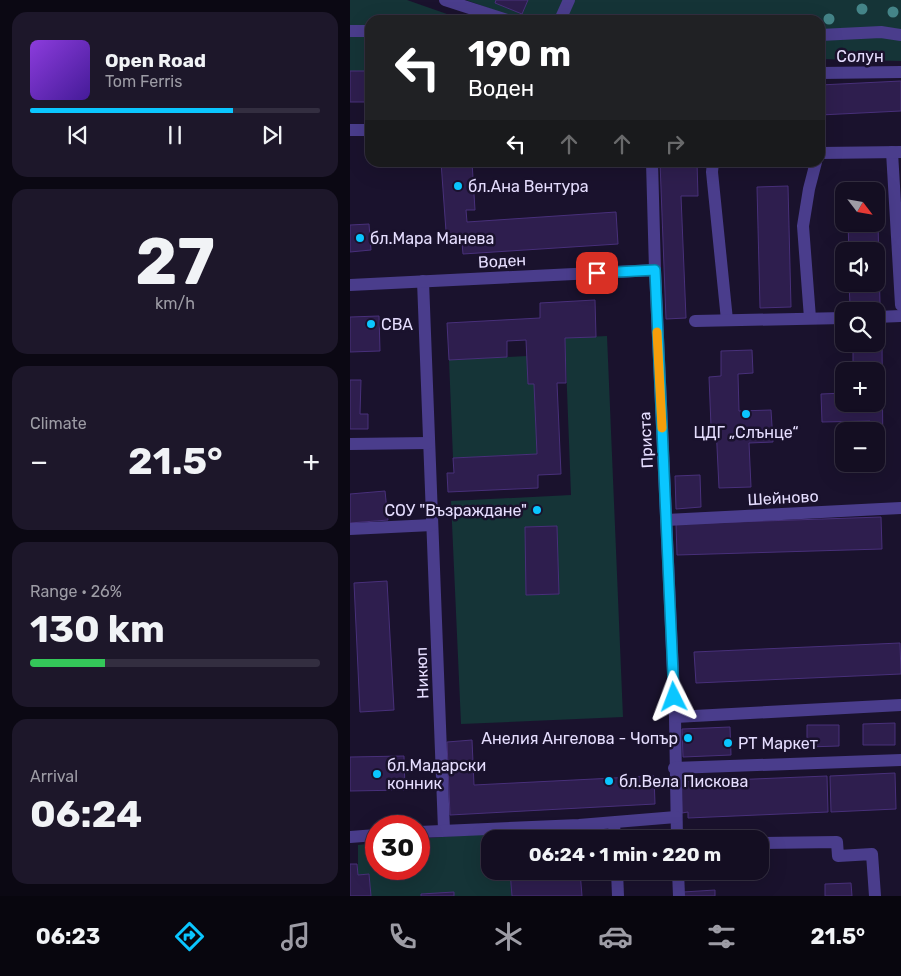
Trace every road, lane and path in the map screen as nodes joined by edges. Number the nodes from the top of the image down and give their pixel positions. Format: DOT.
graph roads {
  1 [pos="445,0"];
  2 [pos="569,0"];
  3 [pos="492,15"];
  4 [pos="562,15"];
  5 [pos="365,30"];
  6 [pos="350,31"];
  7 [pos="825,34"];
  8 [pos="901,35"];
  9 [pos="901,72"];
  10 [pos="825,73"];
  11 [pos="350,130"];
  12 [pos="365,130"];
  13 [pos="896,152"];
  14 [pos="825,153"];
  15 [pos="652,167"];
  16 [pos="713,167"];
  17 [pos="815,167"];
  18 [pos="655,270"];
  19 [pos="423,281"];
  20 [pos="350,285"];
  21 [pos="901,305"];
  22 [pos="901,316"];
  23 [pos="885,317"];
  24 [pos="810,318"];
  25 [pos="835,318"];
  26 [pos="727,320"];
  27 [pos="695,321"];
  28 [pos="429,443"];
  29 [pos="350,444"];
  30 [pos="901,508"];
  31 [pos="666,520"];
  32 [pos="432,525"];
  33 [pos="350,529"];
  34 [pos="901,705"];
  35 [pos="675,717"];
  36 [pos="901,760"];
  37 [pos="674,768"];
  38 [pos="676,817"];
  39 [pos="614,823"];
  40 [pos="444,830"];
  41 [pos="614,830"];
  42 [pos="677,830"];
  43 [pos="430,831"];
  44 [pos="365,836"];
  45 [pos="350,837"];
  46 [pos="769,843"];
  47 [pos="617,880"];
  48 [pos="678,880"];
  49 [pos="618,896"];
  50 [pos="679,896"];
  51 [pos="875,896"];
  1 -- 3 [label="street"];
  2 -- 4 [label="street"];
  5 -- 6 [label="street"];
  7 -- 8 [label="street"];
  9 -- 10 [label="street, Солун"];
  11 -- 12 [label="street"];
  13 -- 14 [label="street"];
  13 -- 21 [label="street"];
  15 -- 18 [label="street, Приста"];
  16 -- 26 [label="street"];
  17 -- 24 [label="street"];
  18 -- 19 [label="street, Воден"];
  18 -- 31 [label="street, Приста"];
  19 -- 20 [label="street, Воден"];
  19 -- 28 [label="street, Никюп"];
  22 -- 23 [label="street"];
  24 -- 25 [label="street"];
  24 -- 26 [label="street"];
  26 -- 27 [label="street"];
  28 -- 29 [label="street"];
  28 -- 32 [label="street, Никюп"];
  30 -- 31 [label="street, Шейново"];
  31 -- 35 [label="street, Приста"];
  32 -- 33 [label="street"];
  32 -- 40 [label="street, Никюп"];
  34 -- 35 [label="street"];
  35 -- 37 [label="street, Приста"];
  36 -- 37 [label="street"];
  37 -- 38 [label="street, Приста"];
  38 -- 39 [label="street"];
  38 -- 42 [label="street, Приста"];
  39 -- 40 [label="street"];
  39 -- 41 [label="street"];
  40 -- 43 [label="street"];
  44 -- 45 [label="street"];
  46 -- 51 [label="street"];
  47 -- 49 [label="street"];
  48 -- 50 [label="street"];
}
